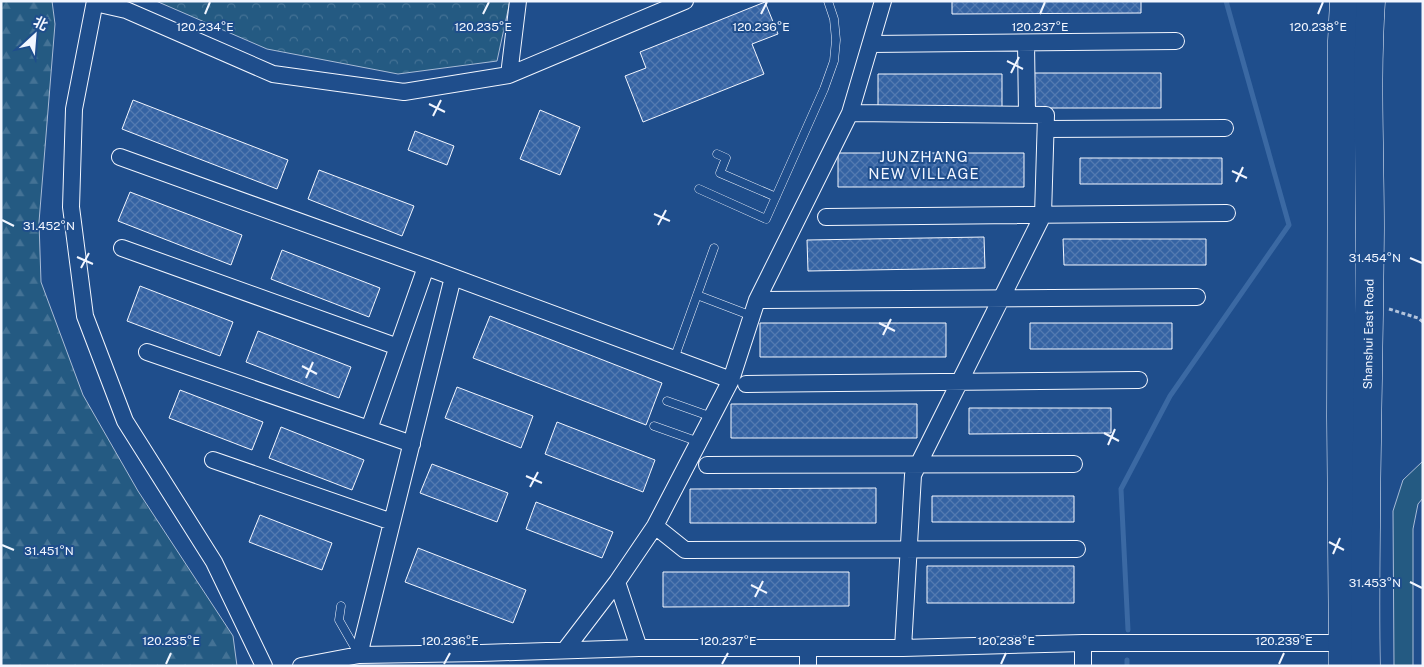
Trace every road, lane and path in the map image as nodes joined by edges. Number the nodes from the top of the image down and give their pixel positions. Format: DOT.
graph roads {
  1 [pos="518,1"];
  2 [pos="685,1"];
  3 [pos="828,1"];
  4 [pos="883,1"];
  5 [pos="1344,1"];
  6 [pos="1371,1"];
  7 [pos="95,2"];
  8 [pos="1176,41"];
  9 [pos="1026,42"];
  10 [pos="870,44"];
  11 [pos="510,74"];
  12 [pos="850,113"];
  13 [pos="1027,114"];
  14 [pos="1225,128"];
  15 [pos="1046,129"];
  16 [pos="717,154"];
  17 [pos="120,157"];
  18 [pos="699,189"];
  19 [pos="776,197"];
  20 [pos="1227,213"];
  21 [pos="1043,215"];
  22 [pos="826,217"];
  23 [pos="122,248"];
  24 [pos="714,248"];
  25 [pos="426,267"];
  26 [pos="453,277"];
  27 [pos="697,295"];
  28 [pos="1197,297"];
  29 [pos="1001,299"];
  30 [pos="758,300"];
  31 [pos="1369,308"];
  32 [pos="752,316"];
  33 [pos="1423,322"];
  34 [pos="398,347"];
  35 [pos="147,352"];
  36 [pos="674,359"];
  37 [pos="1139,380"];
  38 [pos="960,381"];
  39 [pos="739,382"];
  40 [pos="667,401"];
  41 [pos="712,417"];
  42 [pos="654,426"];
  43 [pos="369,429"];
  44 [pos="699,442"];
  45 [pos="412,444"];
  46 [pos="213,460"];
  47 [pos="918,464"];
  48 [pos="1074,464"];
  49 [pos="707,465"];
  50 [pos="392,522"];
  51 [pos="655,526"];
  52 [pos="909,549"];
  53 [pos="1077,549"];
  54 [pos="617,582"];
  55 [pos="341,606"];
  56 [pos="1082,643"];
  57 [pos="639,648"];
  58 [pos="903,648"];
  59 [pos="808,649"];
  60 [pos="565,650"];
  61 [pos="359,655"];
  62 [pos="1354,655"];
  63 [pos="481,660"];
  64 [pos="264,666"];
  65 [pos="301,666"];
  66 [pos="808,666"];
  67 [pos="1083,666"];
  1 -- 11 [label="street"];
  2 -- 11 [label="street"];
  3 -- 19 [label="lane"];
  4 -- 10 [label="street"];
  5 -- 62 [label="highway"];
  6 -- 31 [label="highway, Shanshui East Road"];
  7 -- 11 [label="street"];
  7 -- 64 [label="street"];
  8 -- 9 [label="street"];
  9 -- 10 [label="street"];
  9 -- 13 [label="street"];
  10 -- 12 [label="street"];
  12 -- 13 [label="street"];
  12 -- 30 [label="street"];
  13 -- 15 [label="street"];
  14 -- 15 [label="street"];
  15 -- 21 [label="street"];
  16 -- 19 [label="lane"];
  17 -- 25 [label="street"];
  18 -- 19 [label="lane"];
  20 -- 21 [label="street"];
  21 -- 22 [label="street"];
  21 -- 29 [label="street"];
  23 -- 34 [label="street"];
  24 -- 27 [label="lane"];
  25 -- 26 [label="street"];
  25 -- 34 [label="street"];
  26 -- 36 [label="street"];
  26 -- 45 [label="street"];
  27 -- 32 [label="lane"];
  27 -- 36 [label="lane"];
  28 -- 29 [label="street"];
  29 -- 30 [label="street"];
  29 -- 38 [label="street"];
  30 -- 32 [label="street"];
  31 -- 33 [label="path"];
  31 -- 62 [label="highway, Shanshui East Road"];
  32 -- 39 [label="street"];
  34 -- 43 [label="street"];
  35 -- 43 [label="street"];
  36 -- 39 [label="street"];
  37 -- 38 [label="street"];
  38 -- 39 [label="street"];
  38 -- 47 [label="street"];
  39 -- 41 [label="street"];
  40 -- 41 [label="lane"];
  41 -- 44 [label="street"];
  42 -- 44 [label="lane"];
  43 -- 45 [label="street"];
  44 -- 51 [label="street"];
  45 -- 50 [label="street"];
  46 -- 50 [label="street"];
  47 -- 48 [label="street"];
  47 -- 49 [label="street"];
  47 -- 52 [label="street"];
  50 -- 61 [label="street"];
  51 -- 52 [label="street"];
  51 -- 54 [label="street"];
  52 -- 53 [label="street"];
  52 -- 58 [label="street"];
  54 -- 57 [label="street"];
  54 -- 60 [label="street"];
  55 -- 61 [label="lane"];
  56 -- 58 [label="street"];
  56 -- 62 [label="street"];
  56 -- 67 [label="street"];
  57 -- 59 [label="street"];
  57 -- 60 [label="street"];
  58 -- 59 [label="street"];
  59 -- 66 [label="street"];
  60 -- 63 [label="street"];
  61 -- 63 [label="street"];
  61 -- 65 [label="street"];
}
